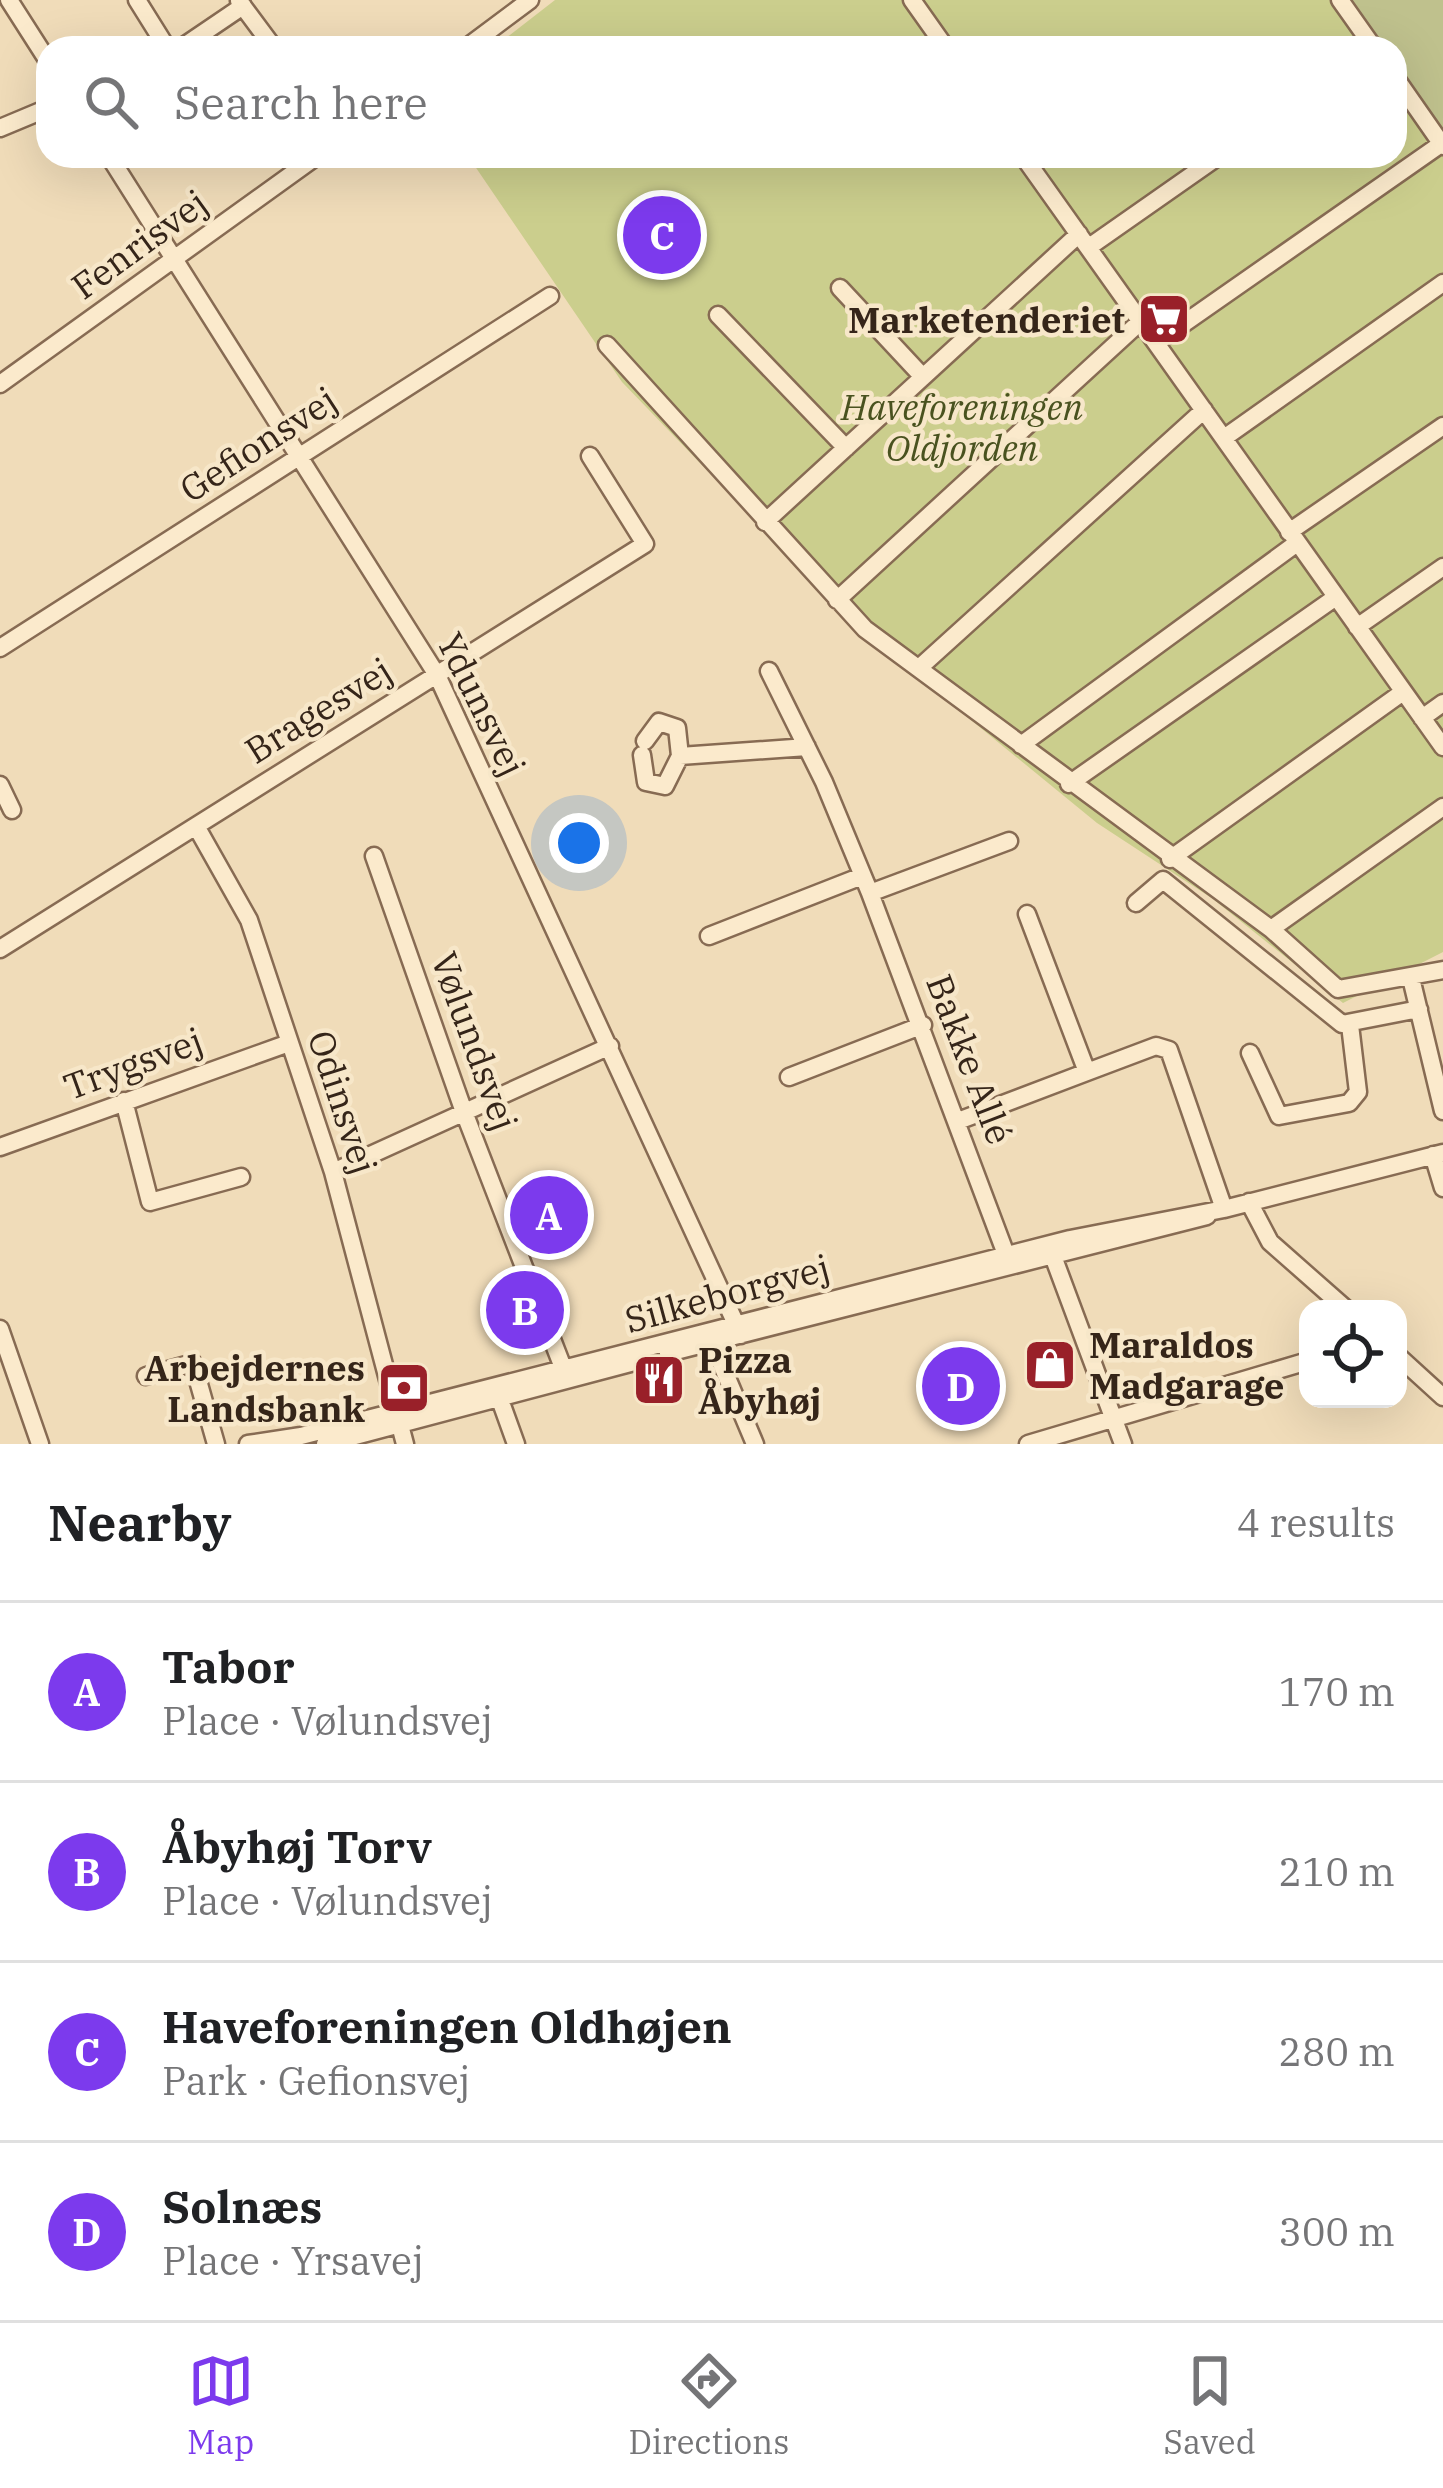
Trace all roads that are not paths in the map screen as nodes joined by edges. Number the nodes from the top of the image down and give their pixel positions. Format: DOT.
graph roads {
  1 [pos="9,0"];
  2 [pos="137,0"];
  3 [pos="530,0"];
  4 [pos="912,0"];
  5 [pos="1340,0"];
  6 [pos="241,3"];
  7 [pos="160,36"];
  8 [pos="197,36"];
  9 [pos="265,36"];
  10 [pos="482,36"];
  11 [pos="938,36"];
  12 [pos="1366,36"];
  13 [pos="36,43"];
  14 [pos="1407,94"];
  15 [pos="36,113"];
  16 [pos="0,128"];
  17 [pos="1442,145"];
  18 [pos="117,168"];
  19 [pos="301,168"];
  20 [pos="1032,168"];
  21 [pos="1200,168"];
  22 [pos="1084,241"];
  23 [pos="175,260"];
  24 [pos="1443,283"];
  25 [pos="840,288"];
  26 [pos="550,296"];
  27 [pos="718,315"];
  28 [pos="1141,321"];
  29 [pos="1156,344"];
  30 [pos="607,345"];
  31 [pos="922,377"];
  32 [pos="0,384"];
  33 [pos="1204,410"];
  34 [pos="1443,426"];
  35 [pos="1224,438"];
  36 [pos="846,448"];
  37 [pos="300,456"];
  38 [pos="590,456"];
  39 [pos="765,522"];
  40 [pos="1293,538"];
  41 [pos="1443,567"];
  42 [pos="1336,597"];
  43 [pos="837,600"];
  44 [pos="1357,626"];
  45 [pos="0,648"];
  46 [pos="919,668"];
  47 [pos="769,671"];
  48 [pos="436,675"];
  49 [pos="1403,692"];
  50 [pos="1443,703"];
  51 [pos="1422,718"];
  52 [pos="1021,745"];
  53 [pos="807,747"];
  54 [pos="1443,747"];
  55 [pos="680,756"];
  56 [pos="1069,784"];
  57 [pos="0,785"];
  58 [pos="1443,807"];
  59 [pos="12,811"];
  60 [pos="196,826"];
  61 [pos="1009,841"];
  62 [pos="374,856"];
  63 [pos="1170,859"];
  64 [pos="866,884"];
  65 [pos="1136,903"];
  66 [pos="1027,914"];
  67 [pos="1271,929"];
  68 [pos="709,936"];
  69 [pos="0,949"];
  70 [pos="1443,970"];
  71 [pos="1411,978"];
  72 [pos="1419,1009"];
  73 [pos="923,1025"];
  74 [pos="1350,1025"];
  75 [pos="290,1042"];
  76 [pos="610,1046"];
  77 [pos="1250,1053"];
  78 [pos="1087,1072"];
  79 [pos="789,1077"];
  80 [pos="124,1101"];
  81 [pos="1443,1111"];
  82 [pos="464,1112"];
  83 [pos="958,1121"];
  84 [pos="0,1147"];
  85 [pos="1438,1154"];
  86 [pos="333,1172"];
  87 [pos="241,1177"];
  88 [pos="1443,1188"];
  89 [pos="1249,1202"];
  90 [pos="1224,1209"];
  91 [pos="1051,1252"];
  92 [pos="1009,1262"];
  93 [pos="1336,1300"];
  94 [pos="0,1329"];
  95 [pos="739,1329"];
  96 [pos="712,1342"];
  97 [pos="1407,1363"];
  98 [pos="1299,1364"];
  99 [pos="146,1376"];
  100 [pos="567,1376"];
  101 [pos="498,1394"];
  102 [pos="1443,1397"];
  103 [pos="1114,1419"];
  104 [pos="400,1427"];
  105 [pos="40,1444"];
  106 [pos="216,1444"];
  107 [pos="248,1444"];
  108 [pos="325,1444"];
  109 [pos="517,1444"];
  110 [pos="754,1444"];
  111 [pos="1028,1444"];
  112 [pos="1124,1444"];
  1 -- 13 [label="street"];
  2 -- 7 [label="street"];
  3 -- 10 [label="street"];
  4 -- 11 [label="street"];
  5 -- 12 [label="street"];
  6 -- 8 [label="street"];
  6 -- 9 [label="street"];
  14 -- 17 [label="street"];
  15 -- 16 [label="street"];
  17 -- 29 [label="street"];
  18 -- 23 [label="street, Ydunsvej"];
  19 -- 23 [label="street, Fenrisvej"];
  20 -- 22 [label="street"];
  21 -- 22 [label="street"];
  22 -- 28 [label="street"];
  22 -- 31 [label="street"];
  23 -- 32 [label="street, Fenrisvej"];
  23 -- 37 [label="street, Ydunsvej"];
  24 -- 35 [label="street"];
  25 -- 31 [label="street"];
  26 -- 37 [label="street, Gefionsvej"];
  27 -- 36 [label="street"];
  28 -- 29 [label="street"];
  28 -- 43 [label="street"];
  29 -- 33 [label="street"];
  30 -- 39 [label="street"];
  31 -- 36 [label="street"];
  33 -- 35 [label="street"];
  33 -- 46 [label="street"];
  34 -- 40 [label="street"];
  35 -- 40 [label="street"];
  36 -- 39 [label="street"];
  37 -- 45 [label="street, Gefionsvej"];
  37 -- 48 [label="street, Ydunsvej"];
  38 -- 48 [label="street, Bragesvej"];
  39 -- 43 [label="street"];
  40 -- 42 [label="street"];
  40 -- 52 [label="street"];
  41 -- 44 [label="street"];
  42 -- 44 [label="street"];
  42 -- 56 [label="street"];
  43 -- 46 [label="street"];
  44 -- 49 [label="street"];
  46 -- 52 [label="street"];
  47 -- 53 [label="street, Bakke Allé"];
  48 -- 60 [label="street, Bragesvej"];
  48 -- 76 [label="street, Ydunsvej"];
  49 -- 51 [label="street"];
  49 -- 63 [label="street"];
  50 -- 51 [label="street"];
  51 -- 54 [label="street"];
  52 -- 56 [label="street"];
  53 -- 55 [label="street"];
  53 -- 64 [label="street, Bakke Allé"];
  55 -- 55 [label="street"];
  56 -- 63 [label="street"];
  57 -- 59 [label="street"];
  58 -- 67 [label="street"];
  60 -- 69 [label="street, Bragesvej"];
  60 -- 75 [label="street, Odinsvej"];
  61 -- 64 [label="street"];
  62 -- 82 [label="street, Vølundsvej"];
  63 -- 67 [label="street"];
  64 -- 68 [label="street"];
  64 -- 73 [label="street, Bakke Allé"];
  65 -- 74 [label="street"];
  66 -- 78 [label="street"];
  67 -- 71 [label="street"];
  70 -- 71 [label="street"];
  71 -- 72 [label="street"];
  72 -- 74 [label="street"];
  72 -- 81 [label="street"];
  73 -- 79 [label="street"];
  73 -- 83 [label="street, Bakke Allé"];
  74 -- 77 [label="street"];
  75 -- 80 [label="street, Trygsvej"];
  75 -- 86 [label="street, Odinsvej"];
  76 -- 82 [label="street"];
  76 -- 95 [label="street, Ydunsvej"];
  78 -- 83 [label="street"];
  78 -- 90 [label="street"];
  80 -- 84 [label="street, Trygsvej"];
  80 -- 87 [label="street"];
  82 -- 86 [label="street"];
  82 -- 100 [label="street, Vølundsvej"];
  83 -- 92 [label="street, Bakke Allé"];
  85 -- 88 [label="street"];
  85 -- 89 [label="street, Silkeborgvej"];
  86 -- 104 [label="street, Odinsvej"];
  89 -- 90 [label="street, Silkeborgvej"];
  89 -- 93 [label="street"];
  90 -- 91 [label="street, Silkeborgvej"];
  91 -- 92 [label="street, Silkeborgvej"];
  91 -- 103 [label="street"];
  92 -- 95 [label="street, Silkeborgvej"];
  94 -- 105 [label="street"];
  95 -- 96 [label="street, Silkeborgvej"];
  95 -- 100 [label="street, Silkeborgvej"];
  96 -- 100 [label="street, Silkeborgvej"];
  96 -- 110 [label="street"];
  97 -- 102 [label="street"];
  98 -- 103 [label="street"];
  99 -- 106 [label="street"];
  100 -- 101 [label="street, Silkeborgvej"];
  101 -- 104 [label="street, Silkeborgvej"];
  101 -- 109 [label="street"];
  103 -- 111 [label="street"];
  103 -- 112 [label="street"];
  104 -- 107 [label="street, Silkeborgvej"];
  104 -- 108 [label="street, Silkeborgvej"];
}
